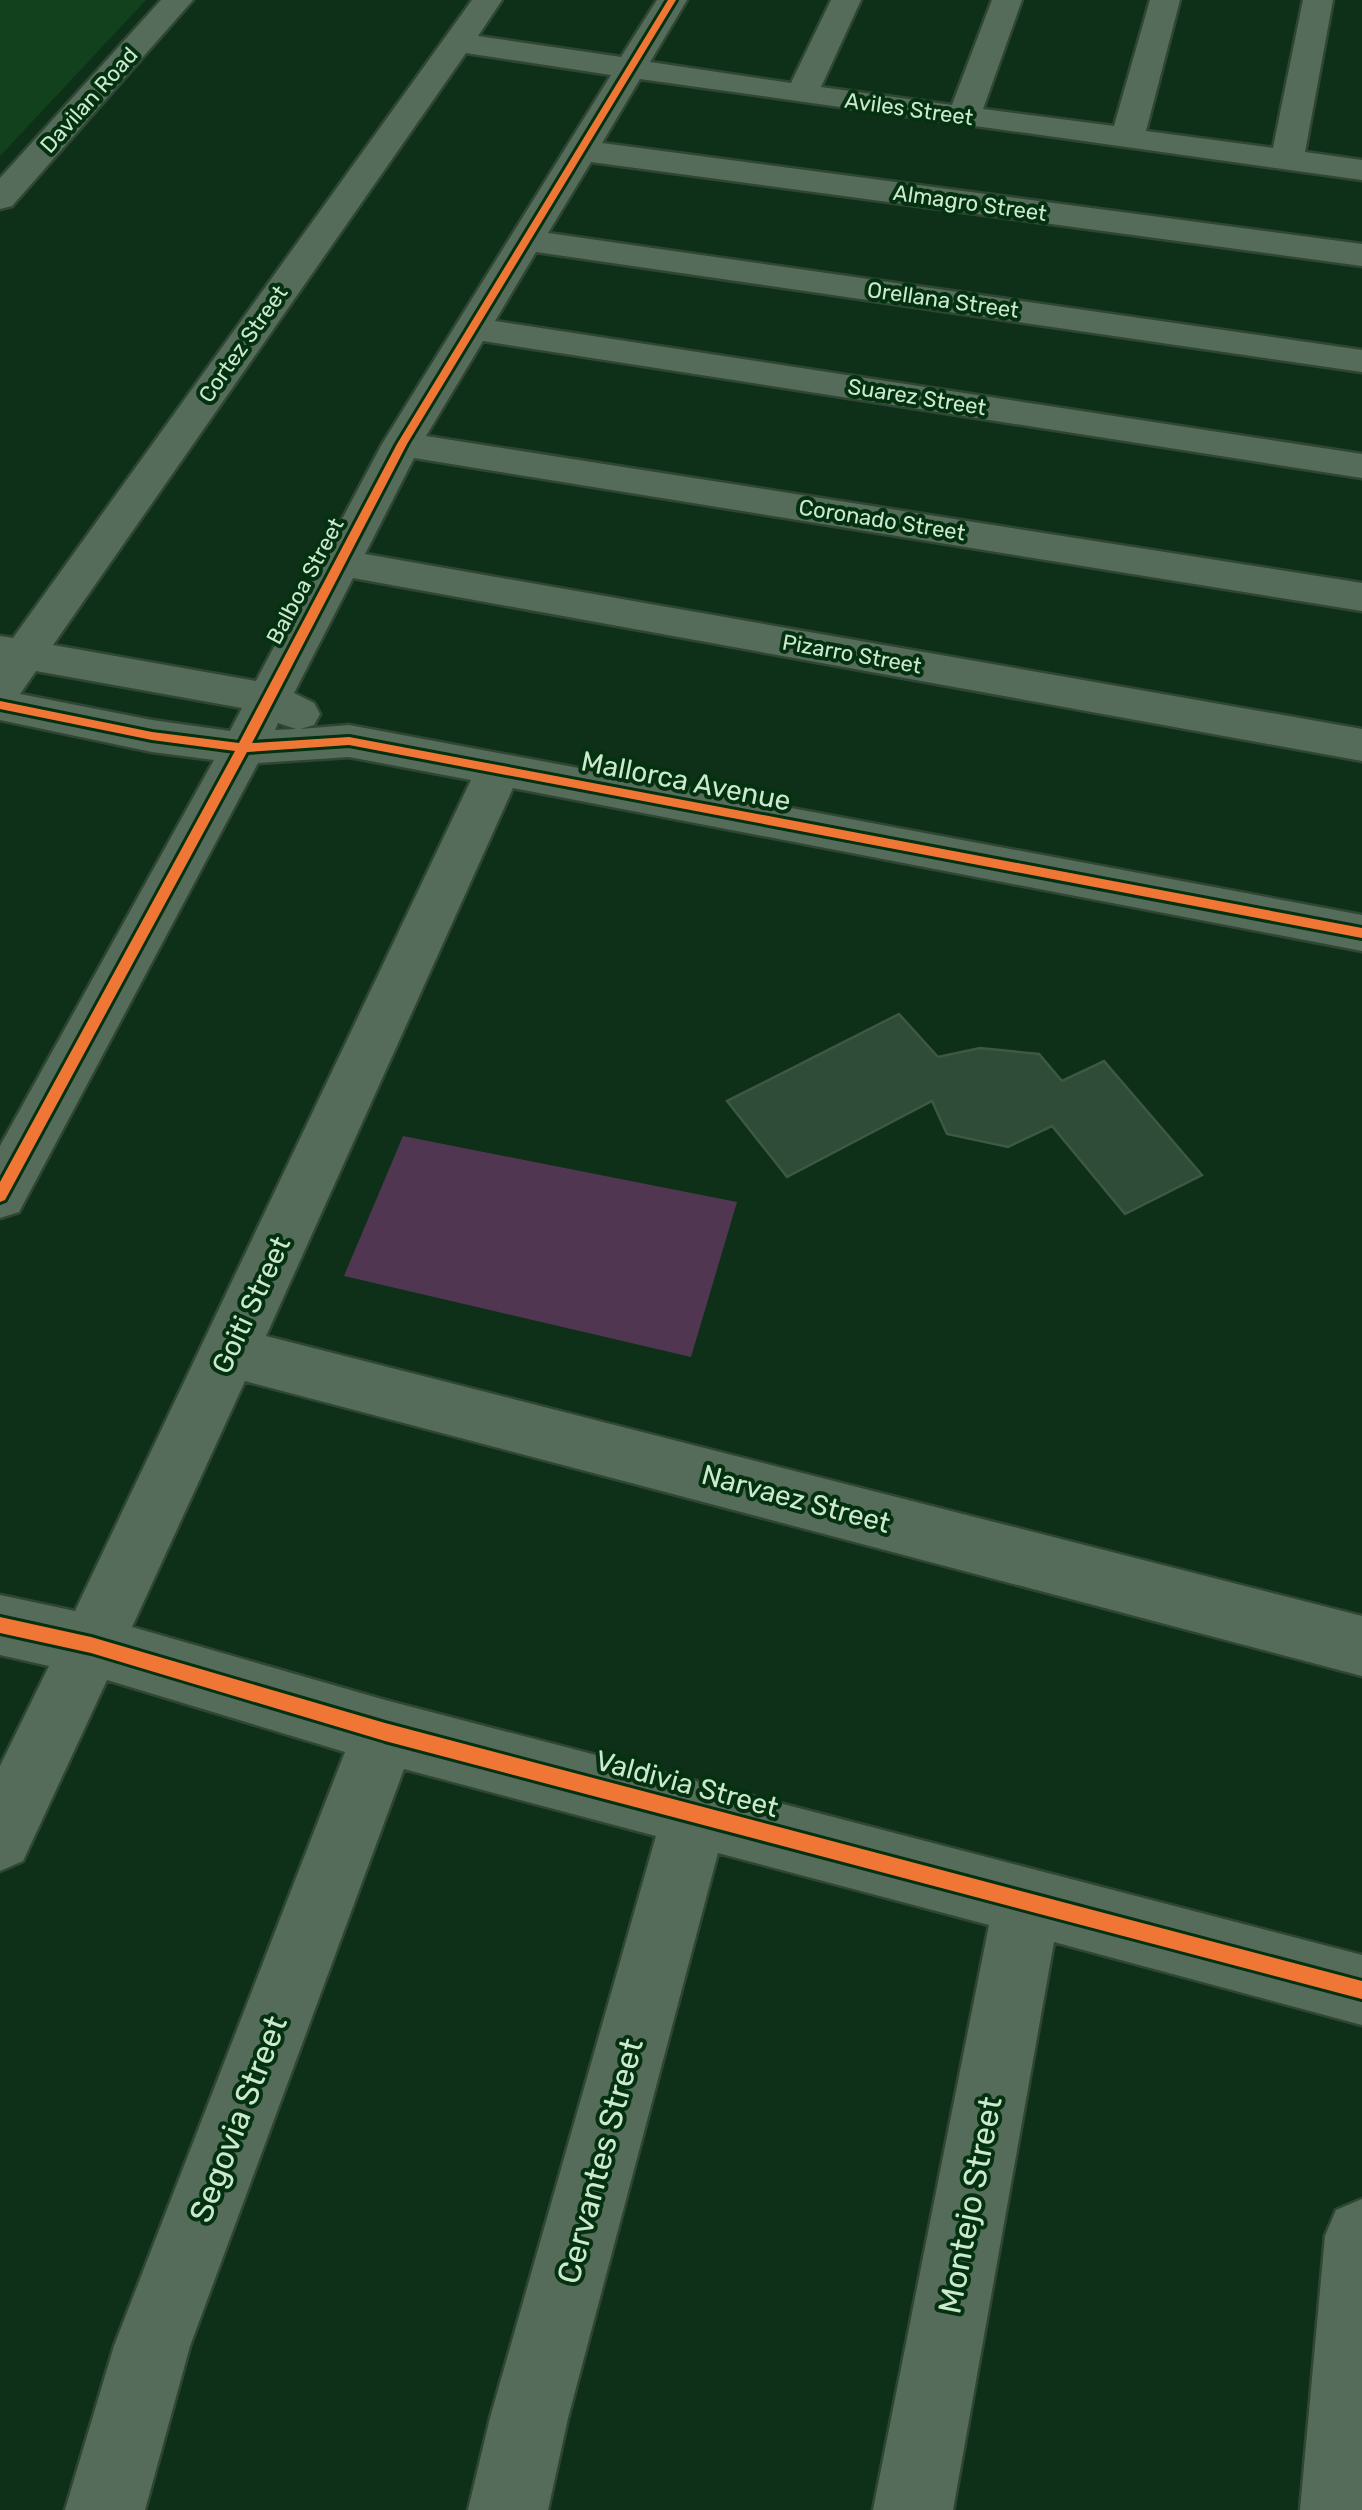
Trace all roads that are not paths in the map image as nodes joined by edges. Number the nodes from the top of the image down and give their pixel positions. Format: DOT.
graph roads {
  1 [pos="178,0"];
  2 [pos="487,0"];
  3 [pos="672,0"];
  4 [pos="846,0"];
  5 [pos="1006,0"];
  6 [pos="1165,0"];
  7 [pos="1318,0"];
  8 [pos="457,42"];
  9 [pos="632,66"];
  10 [pos="802,94"];
  11 [pos="964,116"];
  12 [pos="1127,138"];
  13 [pos="578,150"];
  14 [pos="1287,160"];
  15 [pos="1362,170"];
  16 [pos="0,199"];
  17 [pos="524,240"];
  18 [pos="1362,255"];
  19 [pos="472,328"];
  20 [pos="1362,361"];
  21 [pos="402,444"];
  22 [pos="1362,466"];
  23 [pos="342,563"];
  24 [pos="1362,597"];
  25 [pos="8,664"];
  26 [pos="267,698"];
  27 [pos="0,705"];
  28 [pos="350,741"];
  29 [pos="1362,745"];
  30 [pos="244,748"];
  31 [pos="498,770"];
  32 [pos="1362,933"];
  33 [pos="0,1196"];
  34 [pos="230,1352"];
  35 [pos="0,1625"];
  36 [pos="91,1645"];
  37 [pos="1362,1646"];
  38 [pos="385,1732"];
  39 [pos="696,1812"];
  40 [pos="0,1838"];
  41 [pos="1028,1900"];
  42 [pos="1362,1990"];
  43 [pos="1362,2236"];
  44 [pos="105,2510"];
  45 [pos="508,2510"];
  46 [pos="912,2510"];
  47 [pos="1340,2510"];
  1 -- 16 [label="street, Davilan Road"];
  2 -- 8 [label="street, Cortez Street"];
  3 -- 9 [label="street, Balboa Street"];
  4 -- 10 [label="street"];
  5 -- 11 [label="street"];
  6 -- 12 [label="street"];
  7 -- 14 [label="street"];
  8 -- 9 [label="street, Aviles Street"];
  8 -- 25 [label="street, Cortez Street"];
  9 -- 10 [label="street, Aviles Street"];
  9 -- 13 [label="street, Balboa Street"];
  10 -- 11 [label="street, Aviles Street"];
  11 -- 12 [label="street, Aviles Street"];
  12 -- 14 [label="street, Aviles Street"];
  13 -- 17 [label="street, Balboa Street"];
  13 -- 18 [label="street, Almagro Street"];
  14 -- 15 [label="street, Aviles Street"];
  17 -- 19 [label="street, Balboa Street"];
  17 -- 20 [label="street, Orellana Street"];
  19 -- 21 [label="street, Balboa Street"];
  19 -- 22 [label="street, Suarez Street"];
  21 -- 23 [label="street, Balboa Street"];
  21 -- 24 [label="street, Coronado Street"];
  23 -- 26 [label="street, Balboa Street"];
  23 -- 29 [label="street, Pizarro Street"];
  25 -- 26 [label="street, Mallorca Avenue"];
  26 -- 28 [label="street, Mallorca Avenue"];
  26 -- 30 [label="street, Balboa Street"];
  27 -- 30 [label="street, Mallorca Avenue"];
  28 -- 30 [label="street, Mallorca Avenue"];
  28 -- 31 [label="street, Mallorca Avenue"];
  30 -- 33 [label="street, Balboa Street"];
  31 -- 32 [label="street, Mallorca Avenue"];
  31 -- 34 [label="street, Goiti Street"];
  34 -- 36 [label="street, Goiti Street"];
  34 -- 37 [label="street, Narvaez Street"];
  35 -- 36 [label="street, Valdivia Street"];
  36 -- 38 [label="street, Valdivia Street"];
  36 -- 40 [label="street, Goiti Street"];
  38 -- 39 [label="street, Valdivia Street"];
  38 -- 44 [label="street, Segovia Street"];
  39 -- 41 [label="street, Valdivia Street"];
  39 -- 45 [label="street, Cervantes Street"];
  41 -- 42 [label="street, Valdivia Street"];
  41 -- 46 [label="street, Montejo Street"];
  43 -- 47 [label="street"];
}
